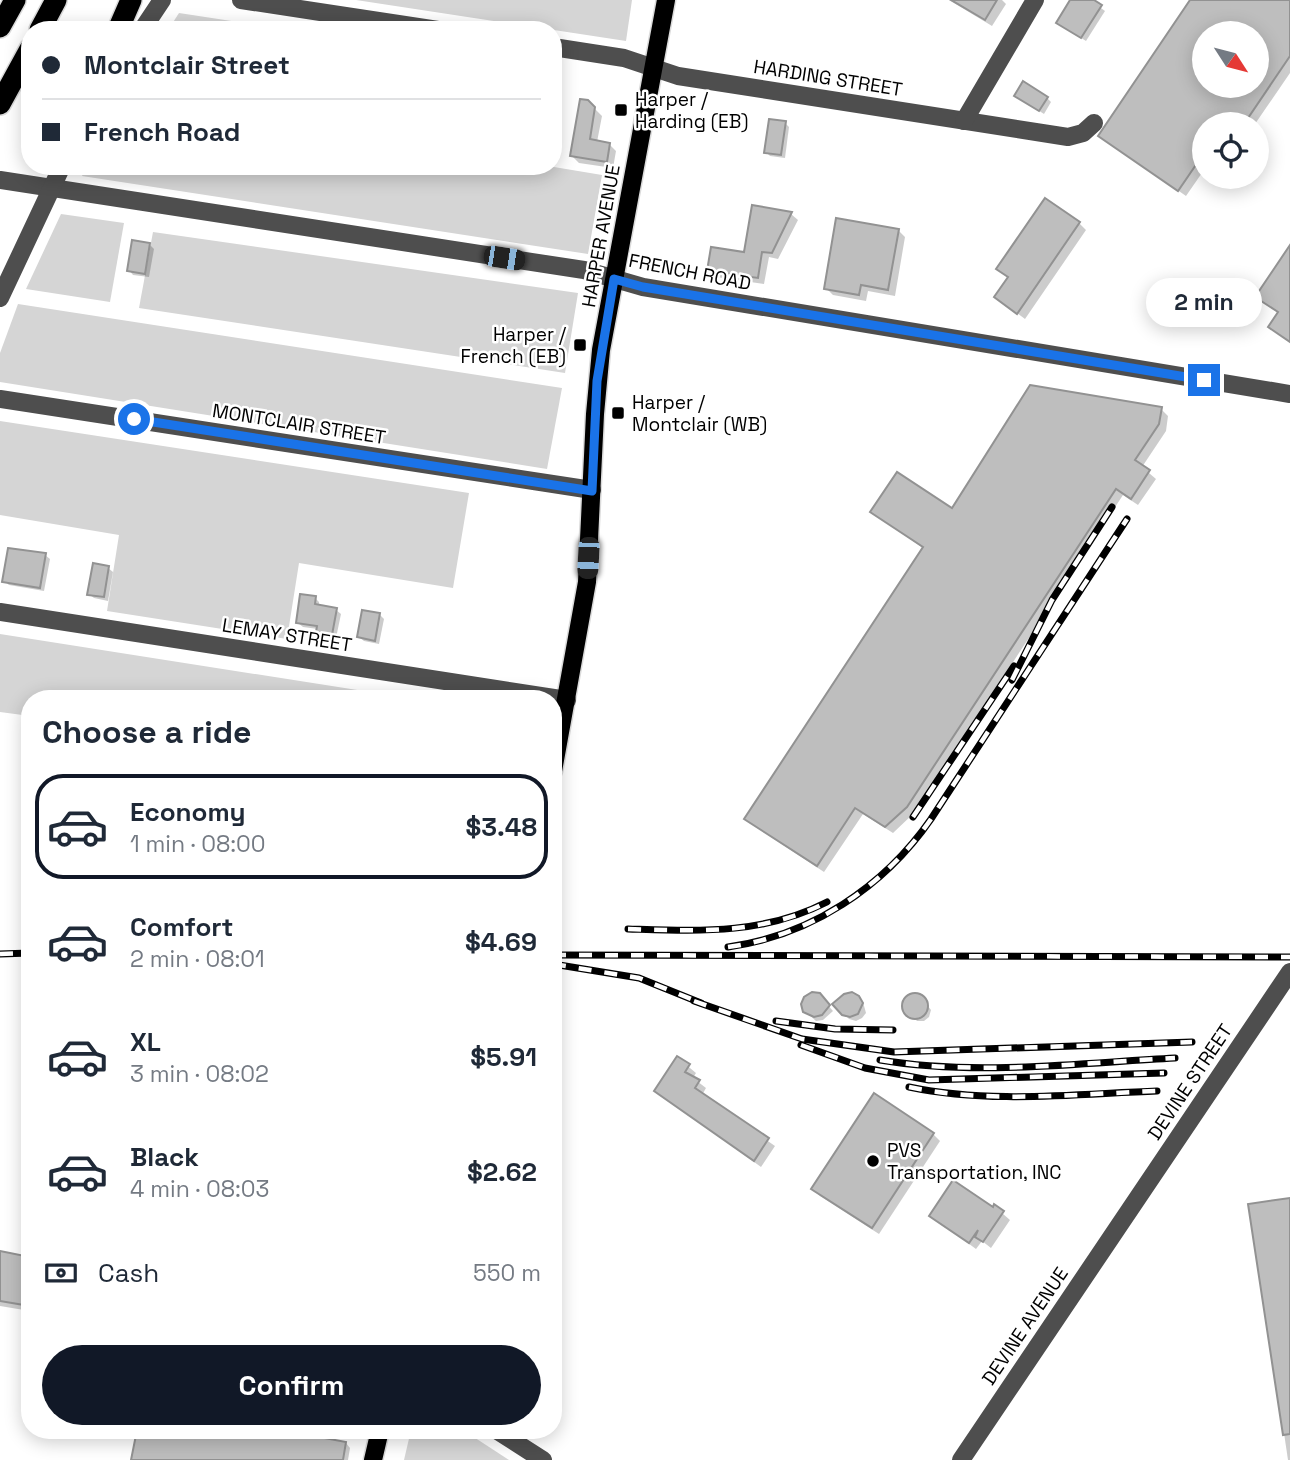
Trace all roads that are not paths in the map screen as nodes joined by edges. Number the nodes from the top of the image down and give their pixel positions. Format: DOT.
graph roads {
  1 [pos="15,0"];
  2 [pos="56,0"];
  3 [pos="131,0"];
  4 [pos="162,0"];
  5 [pos="241,0"];
  6 [pos="666,0"];
  7 [pos="1035,0"];
  8 [pos="45,21"];
  9 [pos="122,21"];
  10 [pos="148,21"];
  11 [pos="379,21"];
  12 [pos="0,27"];
  13 [pos="562,48"];
  14 [pos="21,65"];
  15 [pos="654,66"];
  16 [pos="0,104"];
  17 [pos="964,121"];
  18 [pos="1094,123"];
  19 [pos="58,175"];
  20 [pos="3,180"];
  21 [pos="51,188"];
  22 [pos="614,279"];
  23 [pos="0,298"];
  24 [pos="1290,394"];
  25 [pos="0,399"];
  26 [pos="592,491"];
  27 [pos="0,612"];
  28 [pos="503,690"];
  29 [pos="562,699"];
  30 [pos="567,700"];
  31 [pos="562,725"];
  32 [pos="1290,972"];
  33 [pos="1125,1215"];
  34 [pos="378,1439"];
  35 [pos="510,1439"];
  36 [pos="373,1460"];
  37 [pos="542,1460"];
  38 [pos="961,1460"];
  1 -- 12 [label="highway"];
  2 -- 8 [label="highway"];
  3 -- 9 [label="highway"];
  4 -- 10 [label="street"];
  5 -- 11 [label="street"];
  6 -- 15 [label="main road, HARPER AVENUE"];
  7 -- 17 [label="street"];
  13 -- 15 [label="street, HARDING STREET"];
  14 -- 16 [label="highway"];
  15 -- 17 [label="street, HARDING STREET"];
  15 -- 22 [label="main road, HARPER AVENUE"];
  17 -- 18 [label="street, HARDING STREET"];
  19 -- 21 [label="street"];
  20 -- 21 [label="street, FRENCH ROAD"];
  21 -- 22 [label="street, FRENCH ROAD"];
  21 -- 23 [label="street"];
  22 -- 24 [label="street, FRENCH ROAD"];
  22 -- 26 [label="main road, HARPER AVENUE"];
  25 -- 26 [label="street, MONTCLAIR STREET"];
  26 -- 30 [label="main road, HARPER AVENUE"];
  27 -- 28 [label="street, LEMAY STREET"];
  29 -- 30 [label="street, LEMAY STREET"];
  30 -- 31 [label="main road, HARPER AVENUE"];
  32 -- 33 [label="street, DEVINE STREET"];
  33 -- 38 [label="street, DEVINE AVENUE"];
  34 -- 36 [label="main road"];
  35 -- 37 [label="street"];
}
